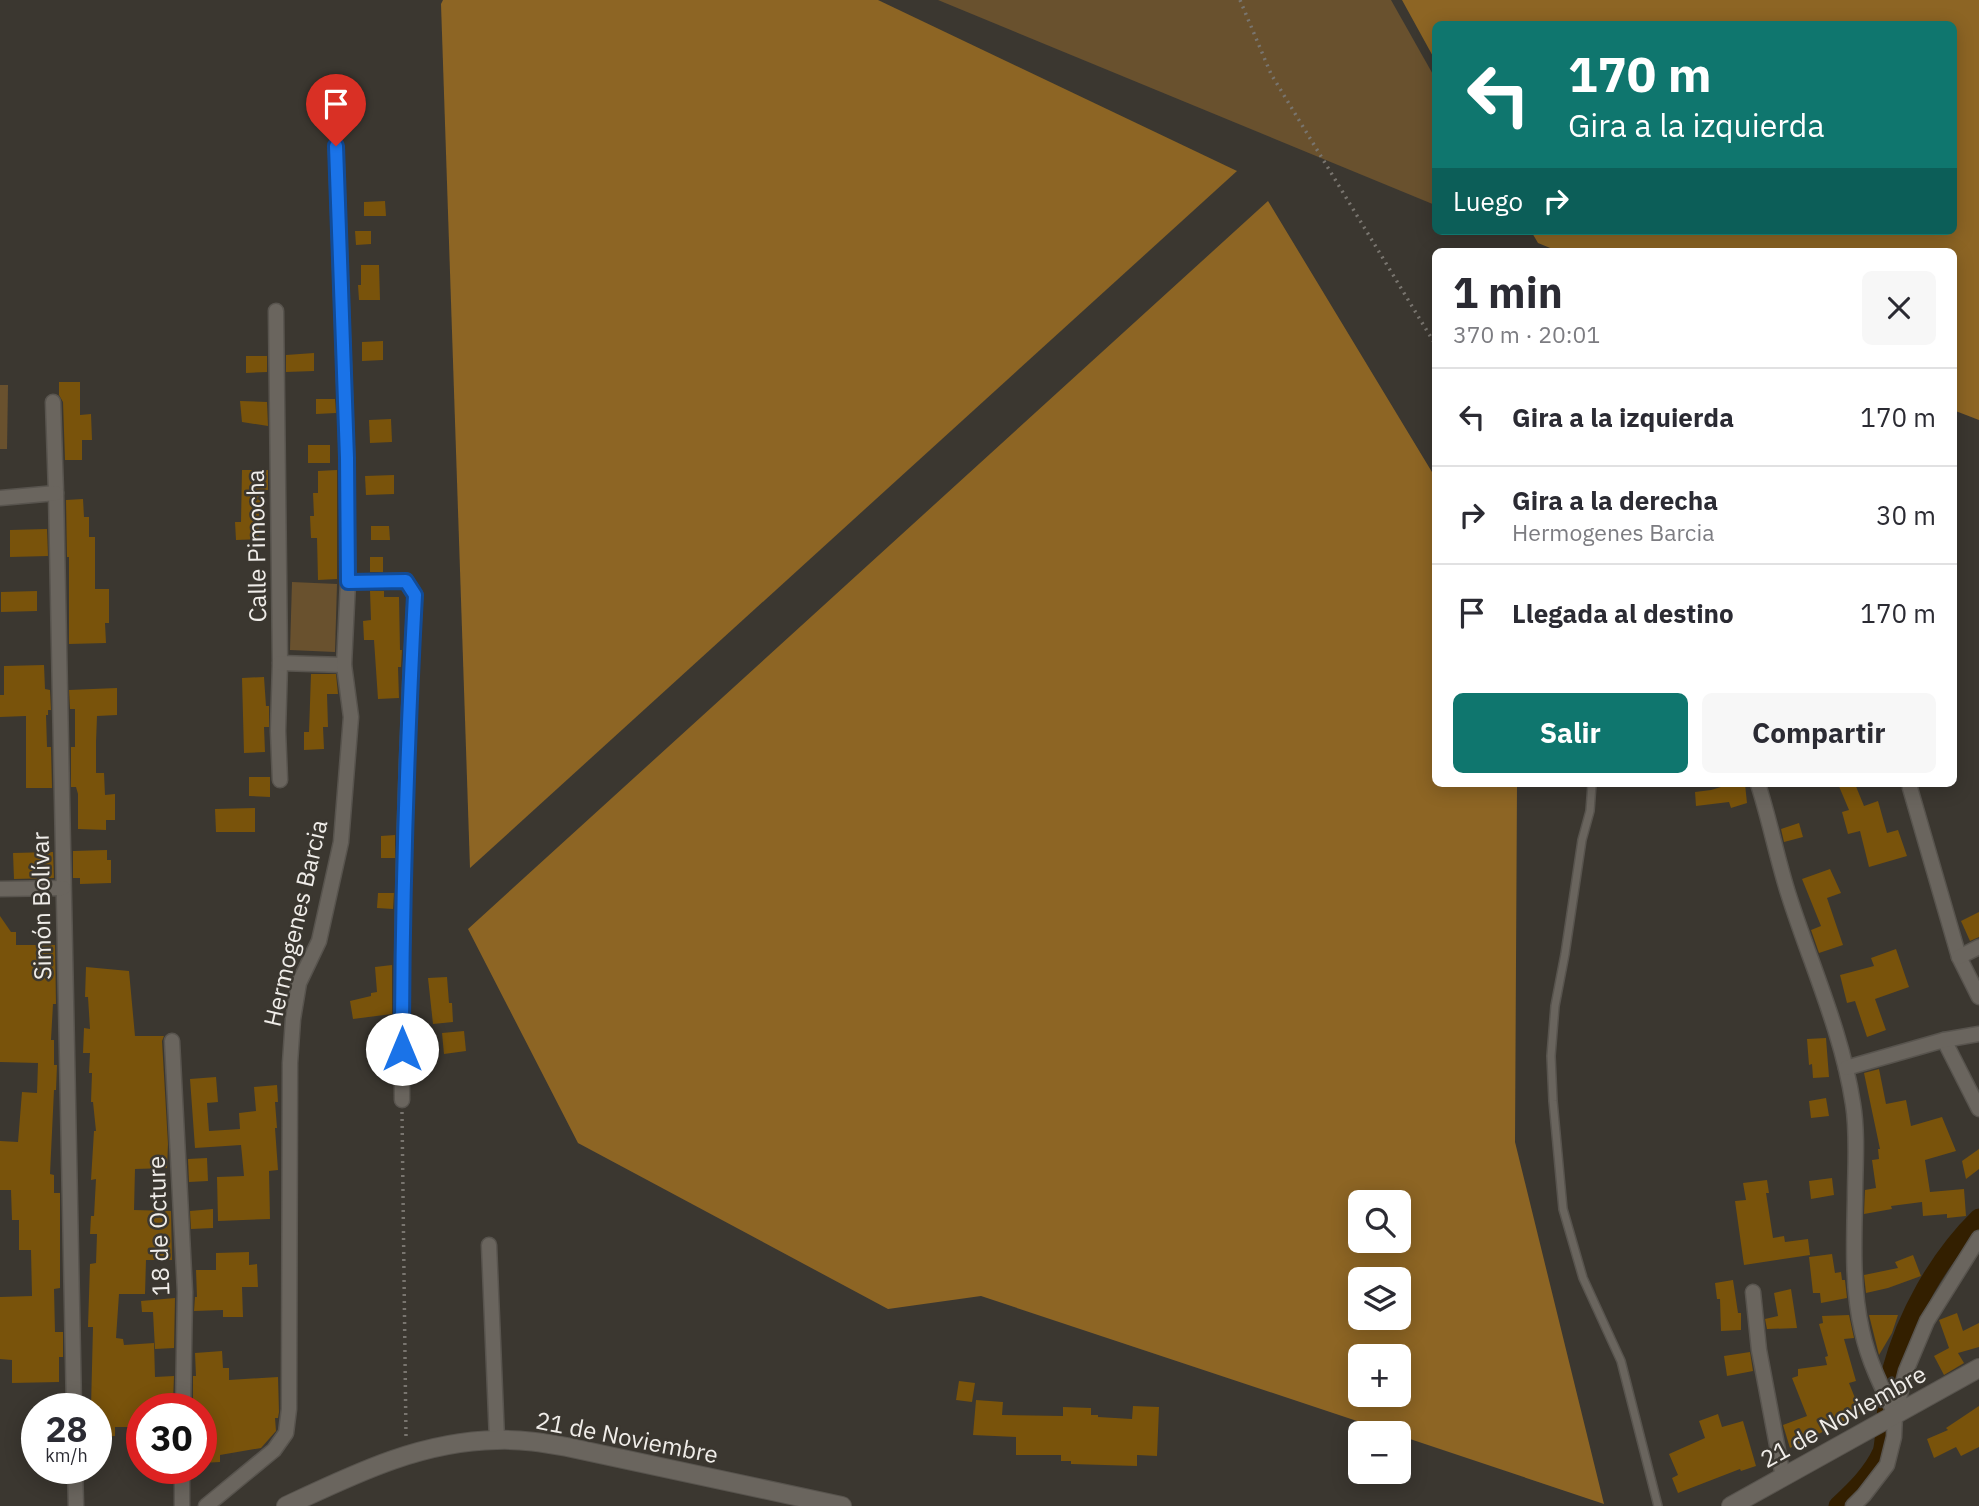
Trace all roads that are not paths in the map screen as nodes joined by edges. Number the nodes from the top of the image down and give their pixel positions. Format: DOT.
graph roads {
  1 [pos="336,146"];
  2 [pos="276,311"];
  3 [pos="53,402"];
  4 [pos="56,494"];
  5 [pos="0,498"];
  6 [pos="348,582"];
  7 [pos="280,663"];
  8 [pos="344,665"];
  9 [pos="280,780"];
  10 [pos="1592,787"];
  11 [pos="1759,787"];
  12 [pos="1910,788"];
  13 [pos="63,888"];
  14 [pos="0,890"];
  15 [pos="1979,947"];
  16 [pos="1959,957"];
  17 [pos="1979,997"];
  18 [pos="1979,1034"];
  19 [pos="1944,1040"];
  20 [pos="172,1041"];
  21 [pos="1846,1068"];
  22 [pos="402,1100"];
  23 [pos="1979,1109"];
  24 [pos="1979,1238"];
  25 [pos="489,1245"];
  26 [pos="1753,1292"];
  27 [pos="1979,1368"];
  28 [pos="74,1393"];
  29 [pos="183,1393"];
  30 [pos="1895,1414"];
  31 [pos="497,1440"];
  32 [pos="1783,1477"];
  33 [pos="75,1484"];
  34 [pos="182,1484"];
  35 [pos="76,1506"];
  36 [pos="182,1506"];
  37 [pos="206,1506"];
  38 [pos="286,1506"];
  39 [pos="842,1506"];
  40 [pos="1658,1506"];
  41 [pos="1731,1506"];
  42 [pos="1853,1506"];
  1 -- 6 [label="street, Hermogenes Barcia"];
  2 -- 7 [label="street, Calle Pimocha"];
  3 -- 4 [label="street, Simón Bolívar"];
  4 -- 5 [label="street"];
  4 -- 13 [label="street, Simón Bolívar"];
  6 -- 8 [label="street, Hermogenes Barcia"];
  6 -- 22 [label="street"];
  7 -- 8 [label="street"];
  7 -- 9 [label="street, Calle Pimocha"];
  8 -- 37 [label="street, Hermogenes Barcia"];
  10 -- 40 [label="lane"];
  11 -- 21 [label="street"];
  12 -- 16 [label="street"];
  13 -- 14 [label="street"];
  13 -- 28 [label="street, Simón Bolívar"];
  15 -- 16 [label="street"];
  16 -- 17 [label="street"];
  18 -- 19 [label="street"];
  19 -- 21 [label="street"];
  19 -- 23 [label="street"];
  20 -- 29 [label="street, 18 de Octure"];
  21 -- 30 [label="street"];
  24 -- 30 [label="street"];
  25 -- 31 [label="street"];
  26 -- 32 [label="street"];
  27 -- 30 [label="street, 21 de Noviembre"];
  30 -- 32 [label="street, 21 de Noviembre"];
  30 -- 42 [label="street"];
  31 -- 38 [label="street, 21 de Noviembre"];
  31 -- 39 [label="street, 21 de Noviembre"];
  32 -- 41 [label="street, 21 de Noviembre"];
  33 -- 35 [label="street"];
  34 -- 36 [label="street"];
}
